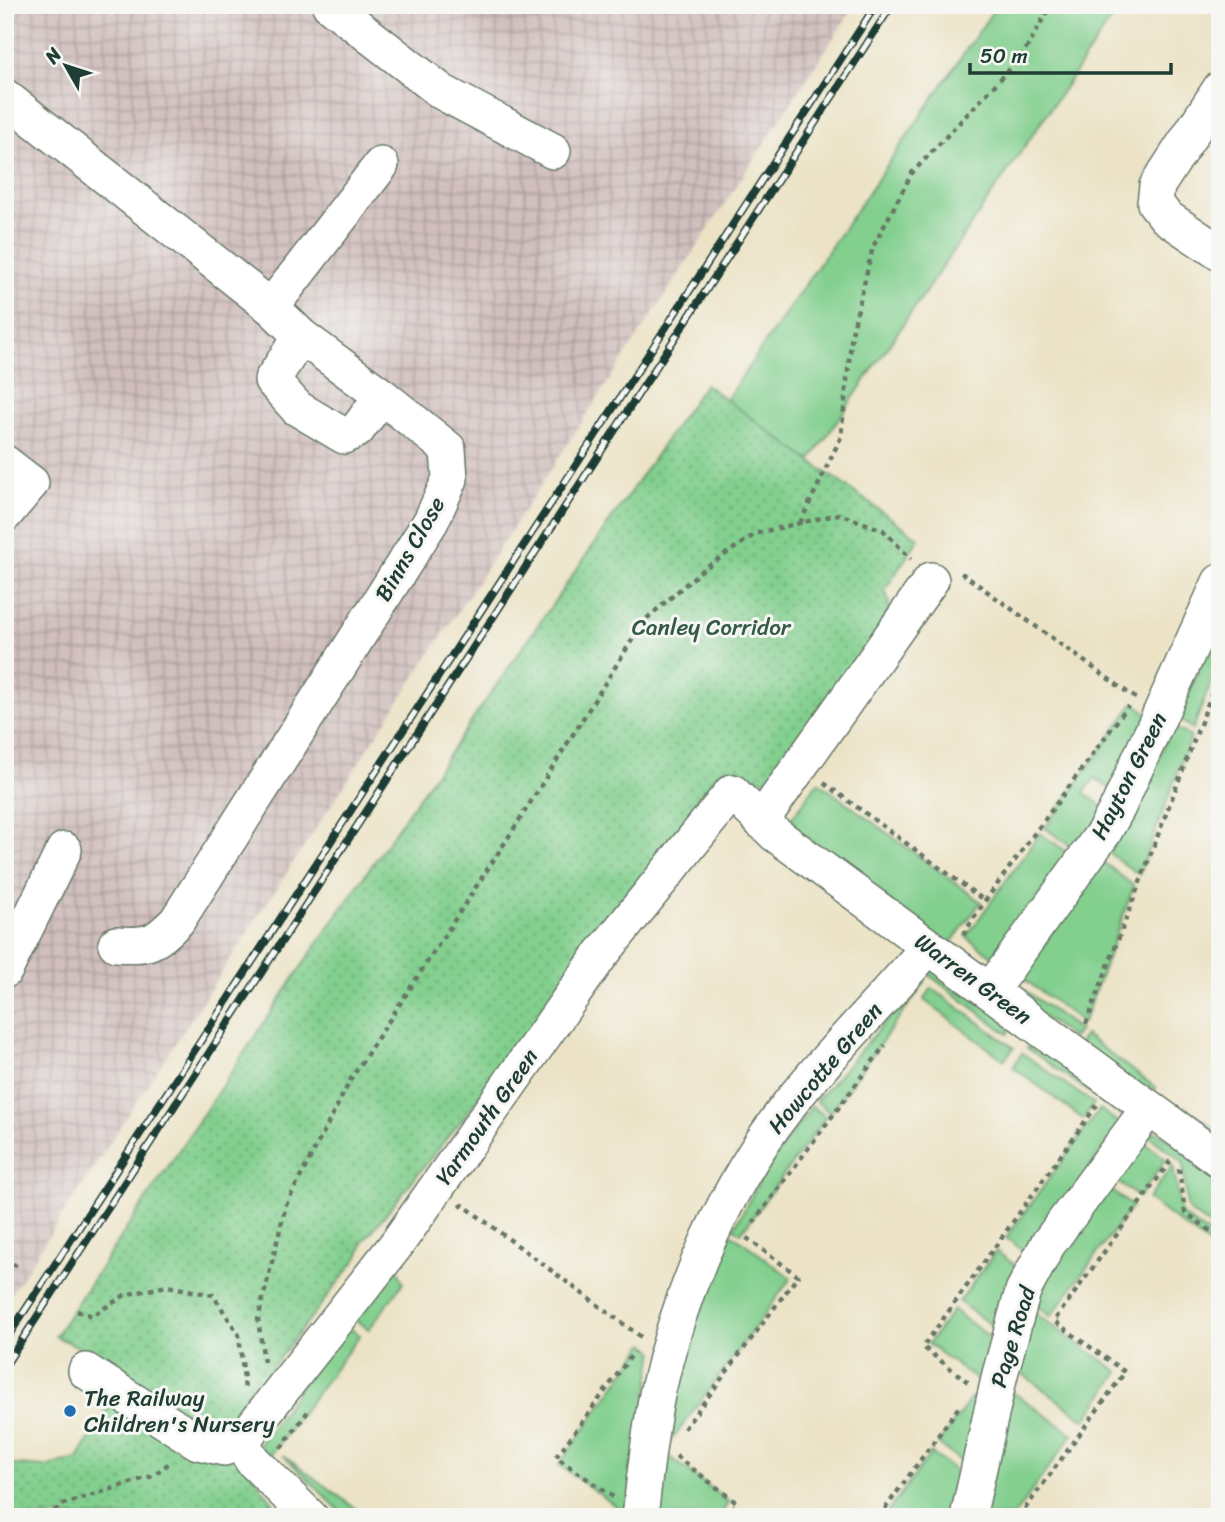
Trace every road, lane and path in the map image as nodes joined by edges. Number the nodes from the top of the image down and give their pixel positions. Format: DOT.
graph roads {
  1 [pos="330,5"];
  2 [pos="1051,5"];
  3 [pos="1220,89"];
  4 [pos="5,97"];
  5 [pos="553,151"];
  6 [pos="381,165"];
  7 [pos="1220,253"];
  8 [pos="271,307"];
  9 [pos="300,336"];
  10 [pos="382,396"];
  11 [pos="5,463"];
  12 [pos="5,514"];
  13 [pos="800,523"];
  14 [pos="943,582"];
  15 [pos="1220,582"];
  16 [pos="1220,672"];
  17 [pos="817,778"];
  18 [pos="732,792"];
  19 [pos="761,821"];
  20 [pos="64,850"];
  21 [pos="985,901"];
  22 [pos="116,944"];
  23 [pos="937,953"];
  24 [pos="7,961"];
  25 [pos="990,991"];
  26 [pos="1084,1028"];
  27 [pos="891,1037"];
  28 [pos="1097,1104"];
  29 [pos="1149,1108"];
  30 [pos="1172,1159"];
  31 [pos="1220,1160"];
  32 [pos="454,1211"];
  33 [pos="752,1224"];
  34 [pos="744,1235"];
  35 [pos="5,1257"];
  36 [pos="17,1268"];
  37 [pos="77,1311"];
  38 [pos="644,1339"];
  39 [pos="636,1350"];
  40 [pos="86,1371"];
  41 [pos="974,1386"];
  42 [pos="966,1397"];
  43 [pos="258,1401"];
  44 [pos="676,1439"];
  45 [pos="198,1442"];
  46 [pos="241,1442"];
  47 [pos="668,1450"];
  48 [pos="629,1508"];
  49 [pos="298,1512"];
  50 [pos="46,1517"];
  51 [pos="726,1517"];
  52 [pos="879,1517"];
  53 [pos="968,1517"];
  54 [pos="1019,1517"];
  1 -- 5 [label="street"];
  2 -- 13 [label="path"];
  3 -- 7 [label="street"];
  4 -- 8 [label="street, Binns Close"];
  6 -- 8 [label="street"];
  8 -- 9 [label="street, Binns Close"];
  9 -- 10 [label="street, Binns Close"];
  9 -- 10 [label="street"];
  10 -- 22 [label="street, Binns Close"];
  11 -- 12 [label="street"];
  13 -- 14 [label="path"];
  13 -- 43 [label="path"];
  14 -- 19 [label="street"];
  14 -- 21 [label="path"];
  15 -- 25 [label="street, Hayton Green"];
  16 -- 26 [label="path"];
  17 -- 21 [label="path"];
  18 -- 19 [label="street, Warren Green"];
  18 -- 43 [label="street, Yarmouth Green"];
  19 -- 23 [label="street, Warren Green"];
  20 -- 24 [label="street"];
  21 -- 23 [label="path"];
  23 -- 25 [label="street, Warren Green"];
  23 -- 48 [label="street, Howcotte Green"];
  25 -- 29 [label="street, Warren Green"];
  27 -- 33 [label="path"];
  28 -- 41 [label="path"];
  29 -- 31 [label="street, Warren Green"];
  29 -- 53 [label="street, Page Road"];
  30 -- 54 [label="path"];
  32 -- 38 [label="path"];
  34 -- 44 [label="path"];
  35 -- 36 [label="path"];
  37 -- 43 [label="path"];
  39 -- 48 [label="path"];
  40 -- 45 [label="street"];
  42 -- 52 [label="path"];
  43 -- 46 [label="street, Yarmouth Green"];
  45 -- 46 [label="street"];
  45 -- 50 [label="path"];
  46 -- 49 [label="street"];
  47 -- 51 [label="path"];
}
